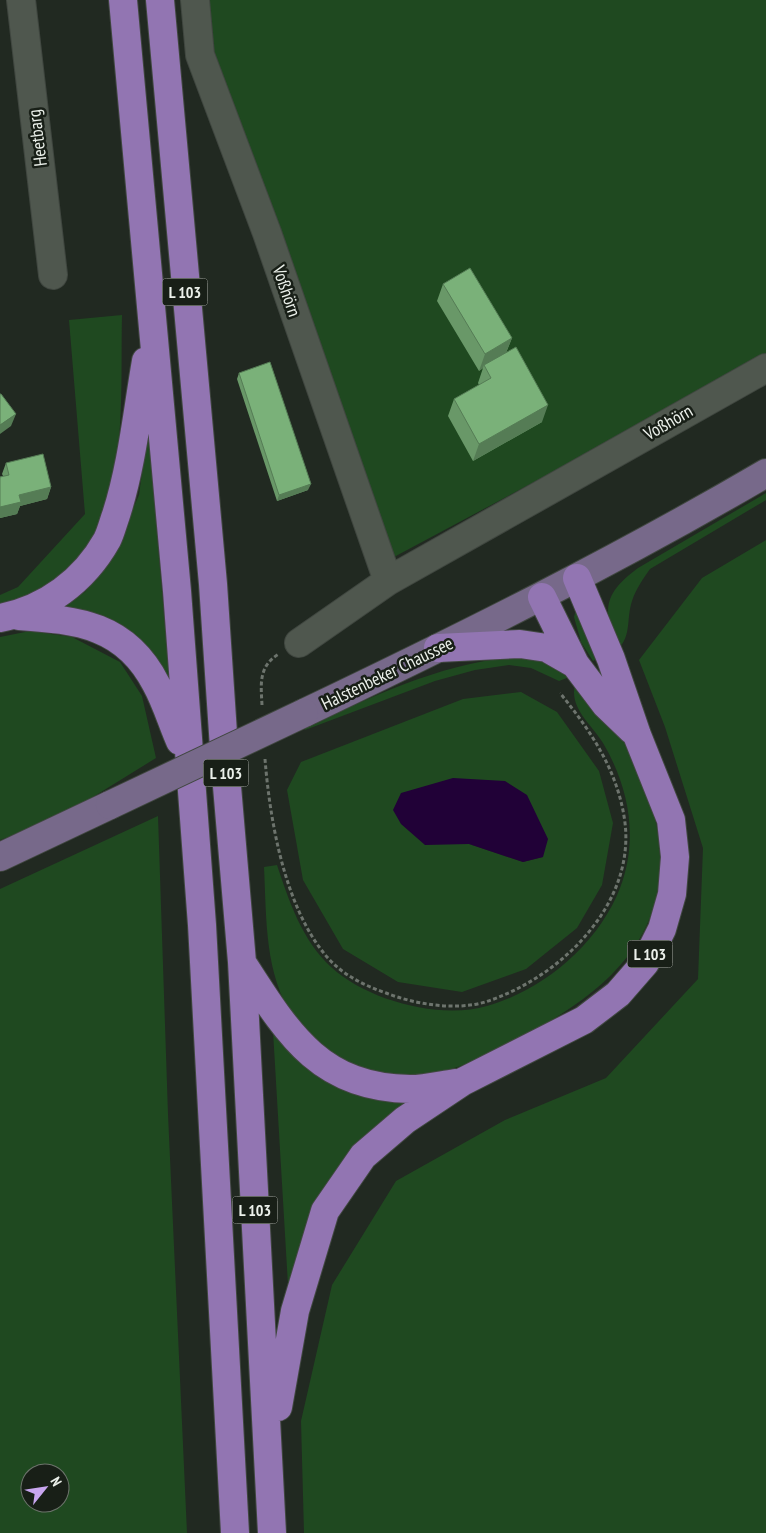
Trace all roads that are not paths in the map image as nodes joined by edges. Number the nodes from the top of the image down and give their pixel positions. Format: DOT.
graph roads {
  1 [pos="21,0"];
  2 [pos="123,0"];
  3 [pos="160,0"];
  4 [pos="195,0"];
  5 [pos="53,275"];
  6 [pos="152,323"];
  7 [pos="766,368"];
  8 [pos="766,473"];
  9 [pos="577,578"];
  10 [pos="388,581"];
  11 [pos="542,597"];
  12 [pos="7,617"];
  13 [pos="299,643"];
  14 [pos="438,648"];
  15 [pos="575,664"];
  16 [pos="637,735"];
  17 [pos="189,764"];
  18 [pos="0,857"];
  19 [pos="242,962"];
  20 [pos="462,1082"];
  21 [pos="269,1458"];
  22 [pos="235,1533"];
  23 [pos="272,1533"];
  1 -- 5 [label="street, Heetbarg"];
  2 -- 6 [label="highway, L 103"];
  3 -- 19 [label="highway, L 103"];
  4 -- 10 [label="street, Voßhörn"];
  6 -- 12 [label="highway, L 103"];
  6 -- 17 [label="highway, L 103"];
  7 -- 10 [label="street, Voßhörn"];
  8 -- 9 [label="main road, Halstenbeker Chaussee"];
  9 -- 11 [label="main road, Halstenbeker Chaussee"];
  9 -- 16 [label="highway, L 103"];
  10 -- 13 [label="street, Voßhörn"];
  11 -- 14 [label="main road, Halstenbeker Chaussee"];
  11 -- 15 [label="highway, L 103"];
  12 -- 17 [label="highway, L 103"];
  14 -- 15 [label="highway, L 103"];
  14 -- 18 [label="main road, Halstenbeker Chaussee, bridge"];
  15 -- 16 [label="highway, L 103"];
  16 -- 20 [label="highway, L 103"];
  17 -- 22 [label="highway, L 103"];
  19 -- 20 [label="highway, L 103"];
  19 -- 21 [label="highway, L 103"];
  20 -- 21 [label="highway, L 103"];
  21 -- 23 [label="highway, L 103"];
}
